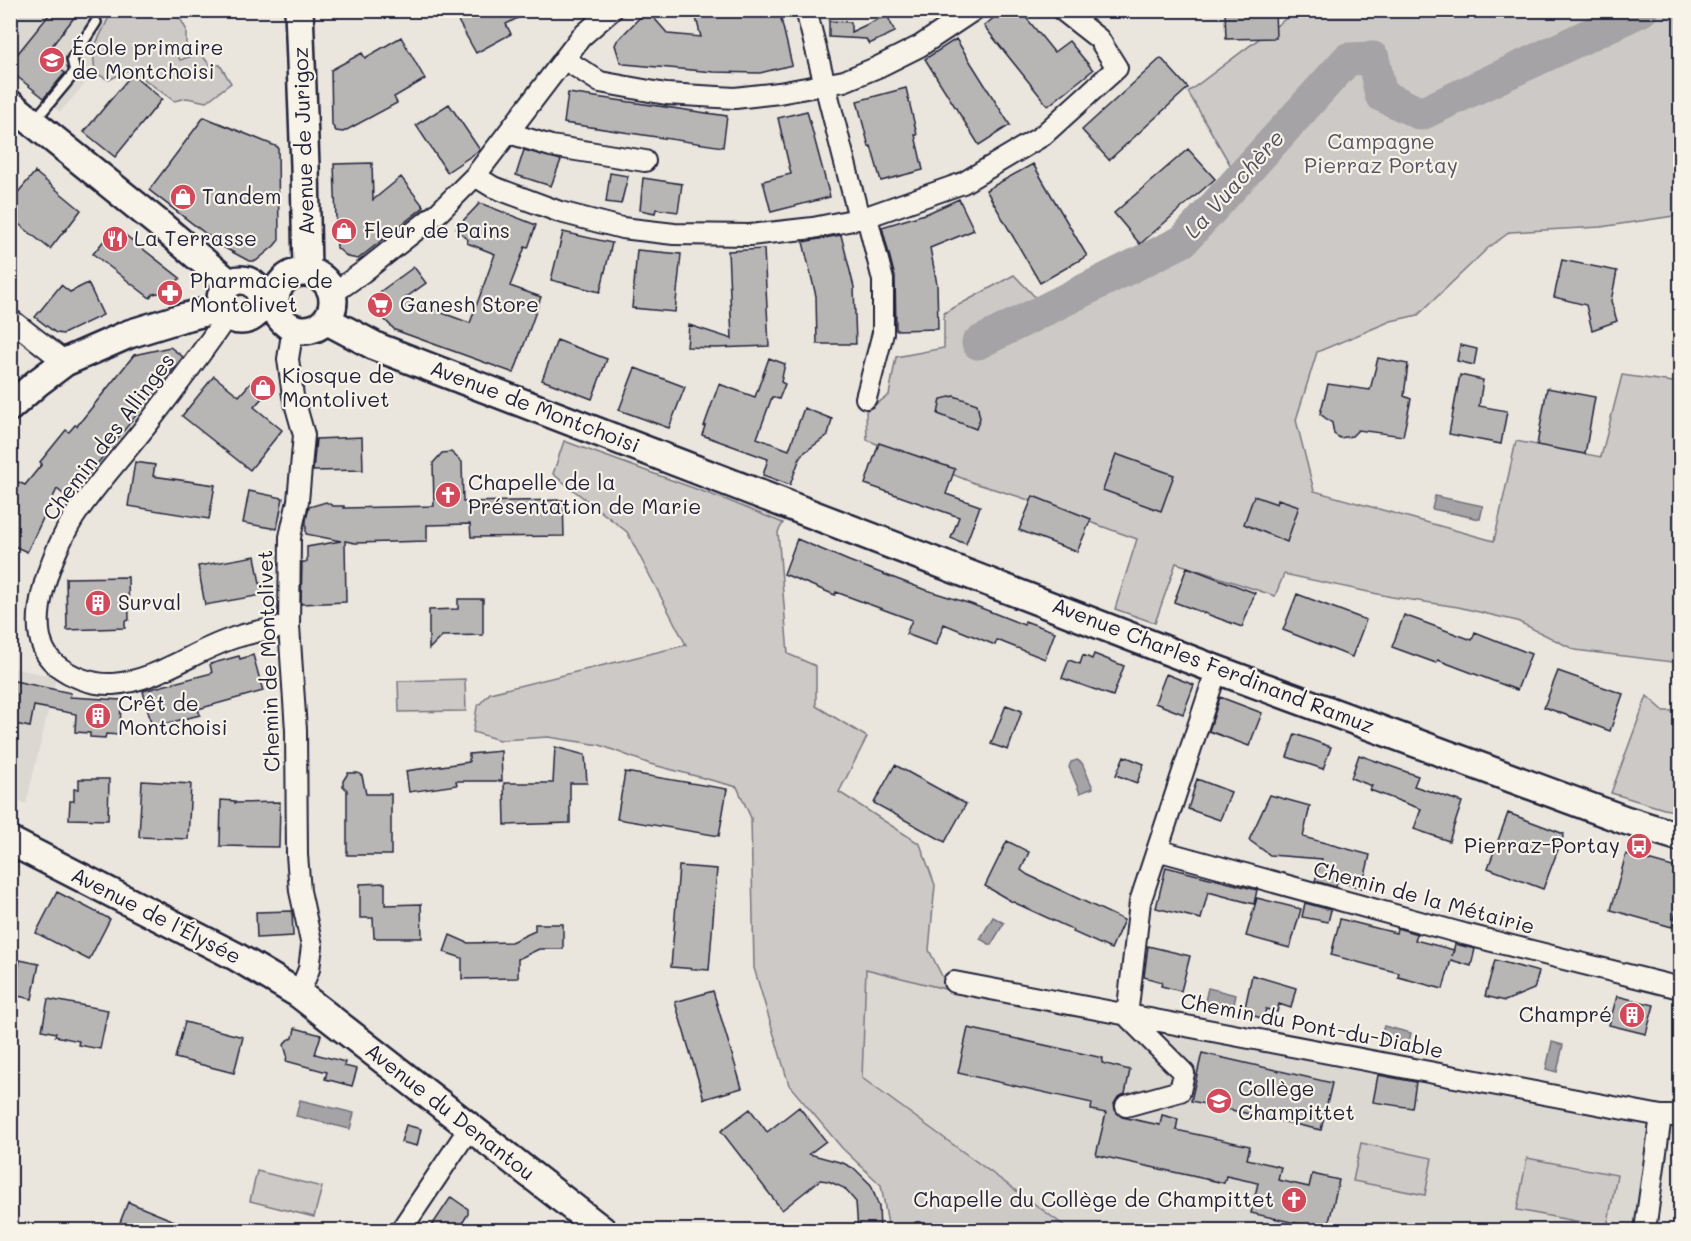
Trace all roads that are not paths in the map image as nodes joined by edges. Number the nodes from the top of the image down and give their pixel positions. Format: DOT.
graph roads {
  1 [pos="298,10"];
  2 [pos="612,10"];
  3 [pos="806,10"];
  4 [pos="974,10"];
  5 [pos="1062,10"];
  6 [pos="96,22"];
  7 [pos="564,59"];
  8 [pos="823,84"];
  9 [pos="10,104"];
  10 [pos="34,122"];
  11 [pos="509,133"];
  12 [pos="645,161"];
  13 [pos="475,176"];
  14 [pos="863,218"];
  15 [pos="295,277"];
  16 [pos="332,294"];
  17 [pos="236,301"];
  18 [pos="10,318"];
  19 [pos="326,320"];
  20 [pos="288,325"];
  21 [pos="65,362"];
  22 [pos="866,398"];
  23 [pos="10,407"];
  24 [pos="747,489"];
  25 [pos="288,626"];
  26 [pos="1217,669"];
  27 [pos="1680,837"];
  28 [pos="10,841"];
  29 [pos="1157,850"];
  30 [pos="954,982"];
  31 [pos="1680,988"];
  32 [pos="299,994"];
  33 [pos="1127,1016"];
  34 [pos="1680,1104"];
  35 [pos="1126,1106"];
  36 [pos="1660,1116"];
  37 [pos="1680,1116"];
  38 [pos="470,1127"];
  39 [pos="401,1230"];
  40 [pos="602,1230"];
  41 [pos="1645,1230"];
  1 -- 15 [label="street, Avenue de Jurigoz"];
  2 -- 7 [label="street"];
  3 -- 8 [label="street"];
  4 -- 8 [label="street"];
  5 -- 14 [label="street"];
  6 -- 10 [label="lane"];
  7 -- 8 [label="street"];
  7 -- 11 [label="street"];
  8 -- 14 [label="street"];
  9 -- 10 [label="street"];
  10 -- 17 [label="street"];
  11 -- 12 [label="street"];
  11 -- 13 [label="street"];
  13 -- 14 [label="street"];
  13 -- 16 [label="street"];
  14 -- 22 [label="street"];
  15 -- 16 [label="street"];
  15 -- 17 [label="street"];
  15 -- 20 [label="street"];
  16 -- 19 [label="street"];
  17 -- 20 [label="street"];
  17 -- 21 [label="street"];
  17 -- 25 [label="street, Chemin des Allinges"];
  18 -- 21 [label="street"];
  19 -- 20 [label="street"];
  19 -- 24 [label="street, Avenue de Montchoisi"];
  20 -- 25 [label="street, Chemin de Montolivet"];
  21 -- 23 [label="street"];
  24 -- 26 [label="street, Avenue Charles Ferdinand Ramuz"];
  25 -- 32 [label="street, Chemin de Montolivet"];
  26 -- 27 [label="street, Avenue Charles Ferdinand Ramuz"];
  26 -- 29 [label="street"];
  28 -- 32 [label="street, Avenue de l'Élysée"];
  29 -- 31 [label="street, Chemin de la Métairie"];
  29 -- 33 [label="street"];
  30 -- 33 [label="street, Chemin du Pont-du-Diable"];
  32 -- 38 [label="street, Avenue du Denantou"];
  33 -- 35 [label="street"];
  33 -- 36 [label="street, Chemin du Pont-du-Diable"];
  34 -- 36 [label="street"];
  36 -- 37 [label="street, Chemin du Pont-du-Diable"];
  36 -- 41 [label="street"];
  38 -- 39 [label="street"];
  38 -- 40 [label="street, Avenue du Denantou"];
}
